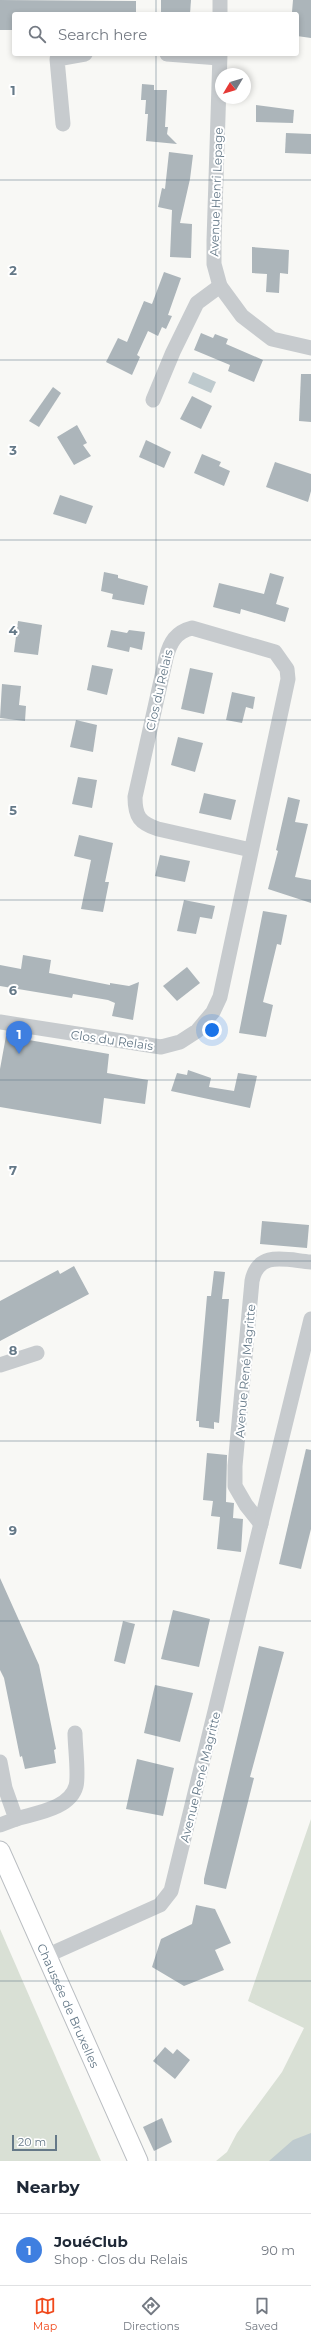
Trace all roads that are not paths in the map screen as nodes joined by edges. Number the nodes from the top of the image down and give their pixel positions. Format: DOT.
graph roads {
  1 [pos="220,0"];
  2 [pos="220,12"];
  3 [pos="74,56"];
  4 [pos="220,56"];
  5 [pos="62,124"];
  6 [pos="220,286"];
  7 [pos="311,348"];
  8 [pos="153,400"];
  9 [pos="251,850"];
  10 [pos="0,1022"];
  11 [pos="311,1262"];
  12 [pos="311,1319"];
  13 [pos="37,1353"];
  14 [pos="0,1365"];
  15 [pos="261,1524"];
  16 [pos="75,1734"];
  17 [pos="0,1762"];
  18 [pos="16,1819"];
  19 [pos="0,1825"];
  20 [pos="0,1851"];
  21 [pos="46,1956"];
  22 [pos="138,2161"];
  1 -- 2 [label="street"];
  3 -- 5 [label="street"];
  4 -- 6 [label="street, Avenue Henri Lepage"];
  6 -- 7 [label="street, Avenue Henri Lepage"];
  6 -- 8 [label="street"];
  9 -- 9 [label="street, Clos du Relais"];
  9 -- 10 [label="street, Clos du Relais"];
  11 -- 15 [label="street, Avenue René Magritte"];
  12 -- 15 [label="street, Avenue René Magritte"];
  13 -- 14 [label="street"];
  15 -- 21 [label="street, Avenue René Magritte"];
  16 -- 18 [label="street"];
  17 -- 18 [label="street"];
  18 -- 19 [label="street"];
  20 -- 21 [label="main road, Chaussée de Bruxelles"];
  21 -- 22 [label="main road, Chaussée de Bruxelles"];
}
